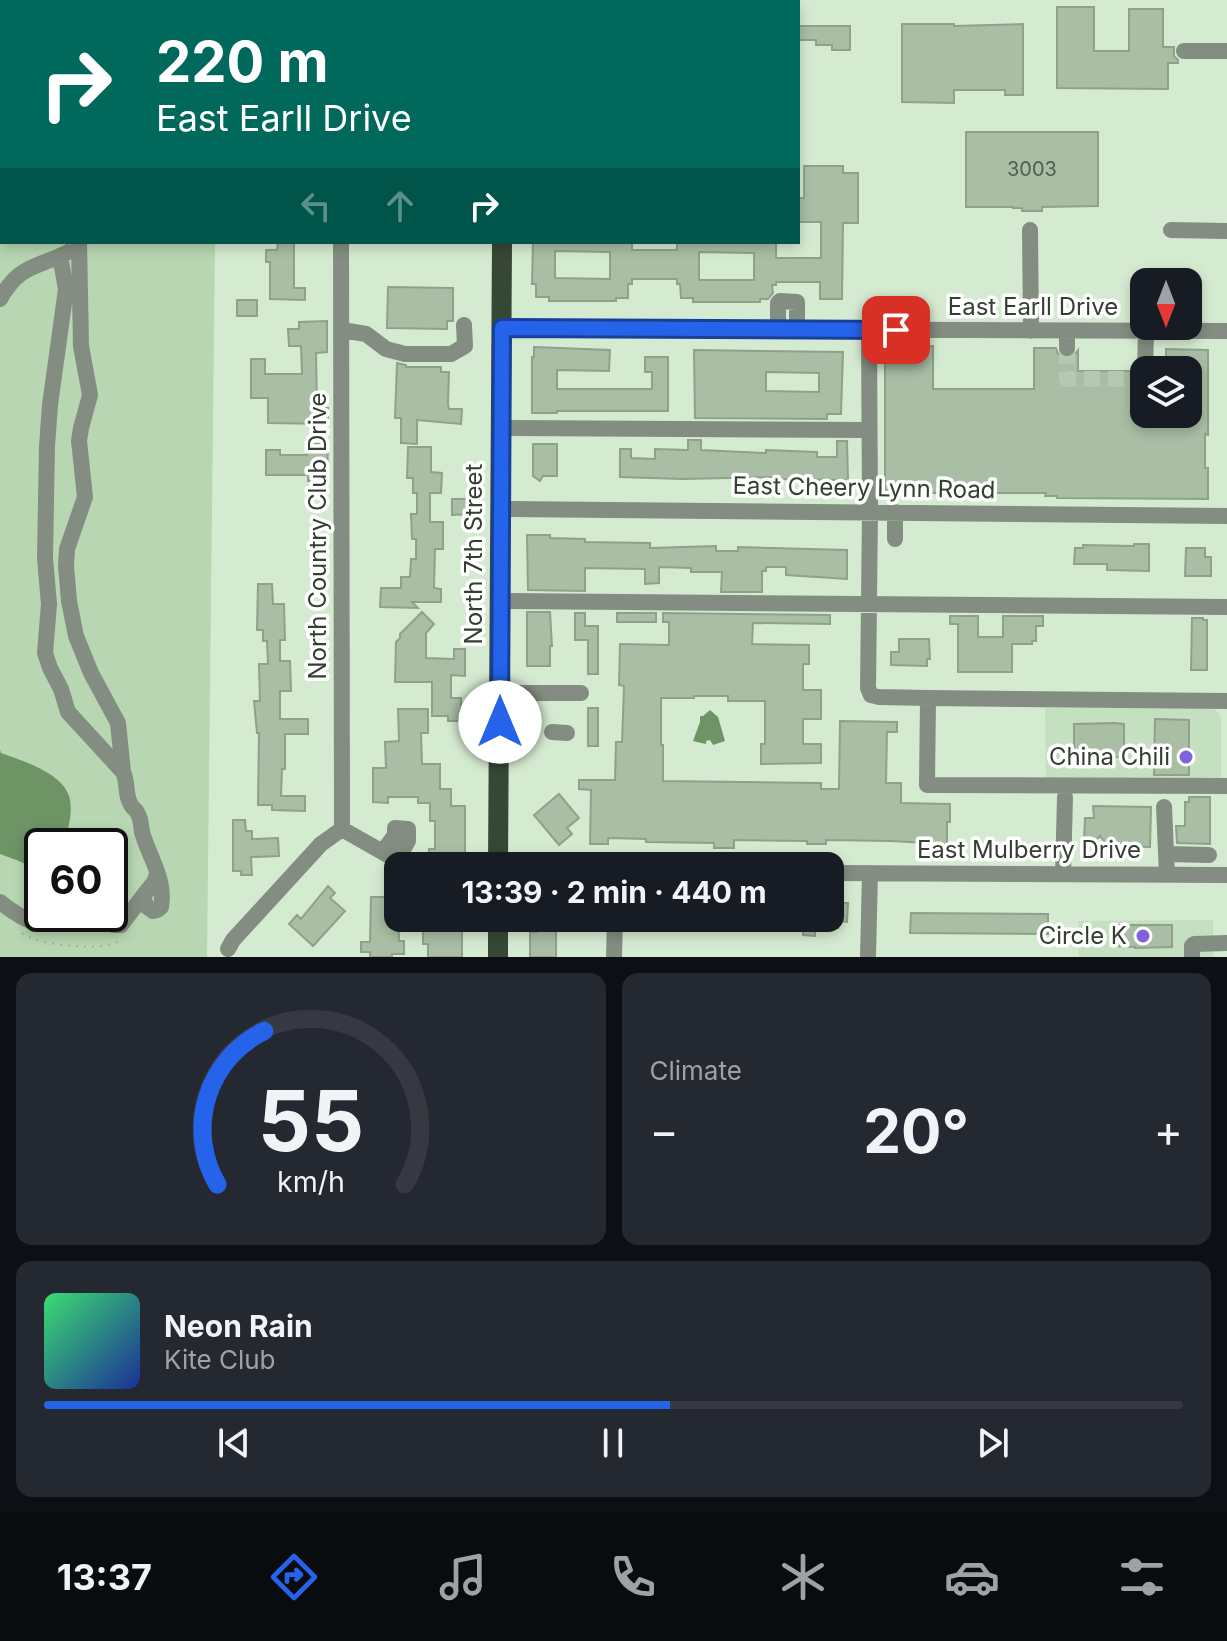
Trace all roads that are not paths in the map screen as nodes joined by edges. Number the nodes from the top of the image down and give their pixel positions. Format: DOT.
graph roads {
  1 [pos="1184,51"];
  2 [pos="1227,51"];
  3 [pos="1030,230"];
  4 [pos="1171,230"];
  5 [pos="1227,231"];
  6 [pos="341,244"];
  7 [pos="502,244"];
  8 [pos="75,248"];
  9 [pos="0,299"];
  10 [pos="464,325"];
  11 [pos="502,328"];
  12 [pos="342,330"];
  13 [pos="778,330"];
  14 [pos="797,330"];
  15 [pos="869,330"];
  16 [pos="1031,331"];
  17 [pos="1067,331"];
  18 [pos="1130,331"];
  19 [pos="1202,331"];
  20 [pos="1227,331"];
  21 [pos="1067,348"];
  22 [pos="501,428"];
  23 [pos="869,430"];
  24 [pos="501,509"];
  25 [pos="870,511"];
  26 [pos="895,512"];
  27 [pos="1227,516"];
  28 [pos="895,539"];
  29 [pos="500,601"];
  30 [pos="869,605"];
  31 [pos="1227,607"];
  32 [pos="500,693"];
  33 [pos="581,693"];
  34 [pos="928,698"];
  35 [pos="1227,701"];
  36 [pos="123,772"];
  37 [pos="1227,786"];
  38 [pos="1065,797"];
  39 [pos="1164,807"];
  40 [pos="342,829"];
  41 [pos="384,852"];
  42 [pos="498,852"];
  43 [pos="1166,854"];
  44 [pos="1209,855"];
  45 [pos="844,873"];
  46 [pos="870,873"];
  47 [pos="1063,874"];
  48 [pos="1167,875"];
  49 [pos="1227,875"];
  50 [pos="0,902"];
  51 [pos="24,917"];
  52 [pos="128,917"];
  53 [pos="498,932"];
  54 [pos="615,932"];
  55 [pos="1227,943"];
  56 [pos="228,949"];
  57 [pos="498,957"];
  58 [pos="614,957"];
  59 [pos="868,957"];
  60 [pos="1192,957"];
  1 -- 2 [label="street"];
  3 -- 16 [label="street"];
  4 -- 5 [label="street"];
  6 -- 12 [label="street, North Country Club Drive"];
  7 -- 11 [label="main road, North 7th Street"];
  8 -- 9 [label="street"];
  8 -- 36 [label="street"];
  8 -- 36 [label="street"];
  10 -- 12 [label="street"];
  11 -- 13 [label="street, East Earll Drive"];
  11 -- 22 [label="main road, North 7th Street"];
  12 -- 40 [label="street, North Country Club Drive"];
  13 -- 14 [label="street, East Earll Drive"];
  13 -- 14 [label="street"];
  14 -- 15 [label="street, East Earll Drive"];
  15 -- 16 [label="street, East Earll Drive"];
  15 -- 23 [label="street"];
  16 -- 17 [label="street, East Earll Drive"];
  17 -- 18 [label="street, East Earll Drive"];
  17 -- 21 [label="street"];
  19 -- 20 [label="street, East Earll Drive"];
  22 -- 23 [label="street"];
  22 -- 24 [label="main road, North 7th Street"];
  23 -- 25 [label="street"];
  24 -- 25 [label="street, East Cheery Lynn Road"];
  24 -- 29 [label="main road, North 7th Street"];
  25 -- 26 [label="street, East Cheery Lynn Road"];
  25 -- 30 [label="street"];
  26 -- 27 [label="street, East Cheery Lynn Road"];
  26 -- 28 [label="street"];
  29 -- 30 [label="street"];
  29 -- 32 [label="main road, North 7th Street"];
  30 -- 31 [label="street"];
  30 -- 34 [label="street"];
  32 -- 33 [label="street"];
  32 -- 42 [label="main road, North 7th Street"];
  34 -- 35 [label="street"];
  34 -- 37 [label="street"];
  36 -- 52 [label="street"];
  38 -- 47 [label="street"];
  39 -- 43 [label="street"];
  40 -- 41 [label="street"];
  40 -- 56 [label="street"];
  43 -- 44 [label="street"];
  43 -- 48 [label="street"];
  45 -- 46 [label="street, East Mulberry Drive"];
  46 -- 47 [label="street, East Mulberry Drive"];
  46 -- 59 [label="street"];
  47 -- 48 [label="street, East Mulberry Drive"];
  48 -- 49 [label="street, East Mulberry Drive"];
  50 -- 51 [label="street"];
  53 -- 57 [label="main road"];
  54 -- 58 [label="street"];
  55 -- 60 [label="street"];
}
